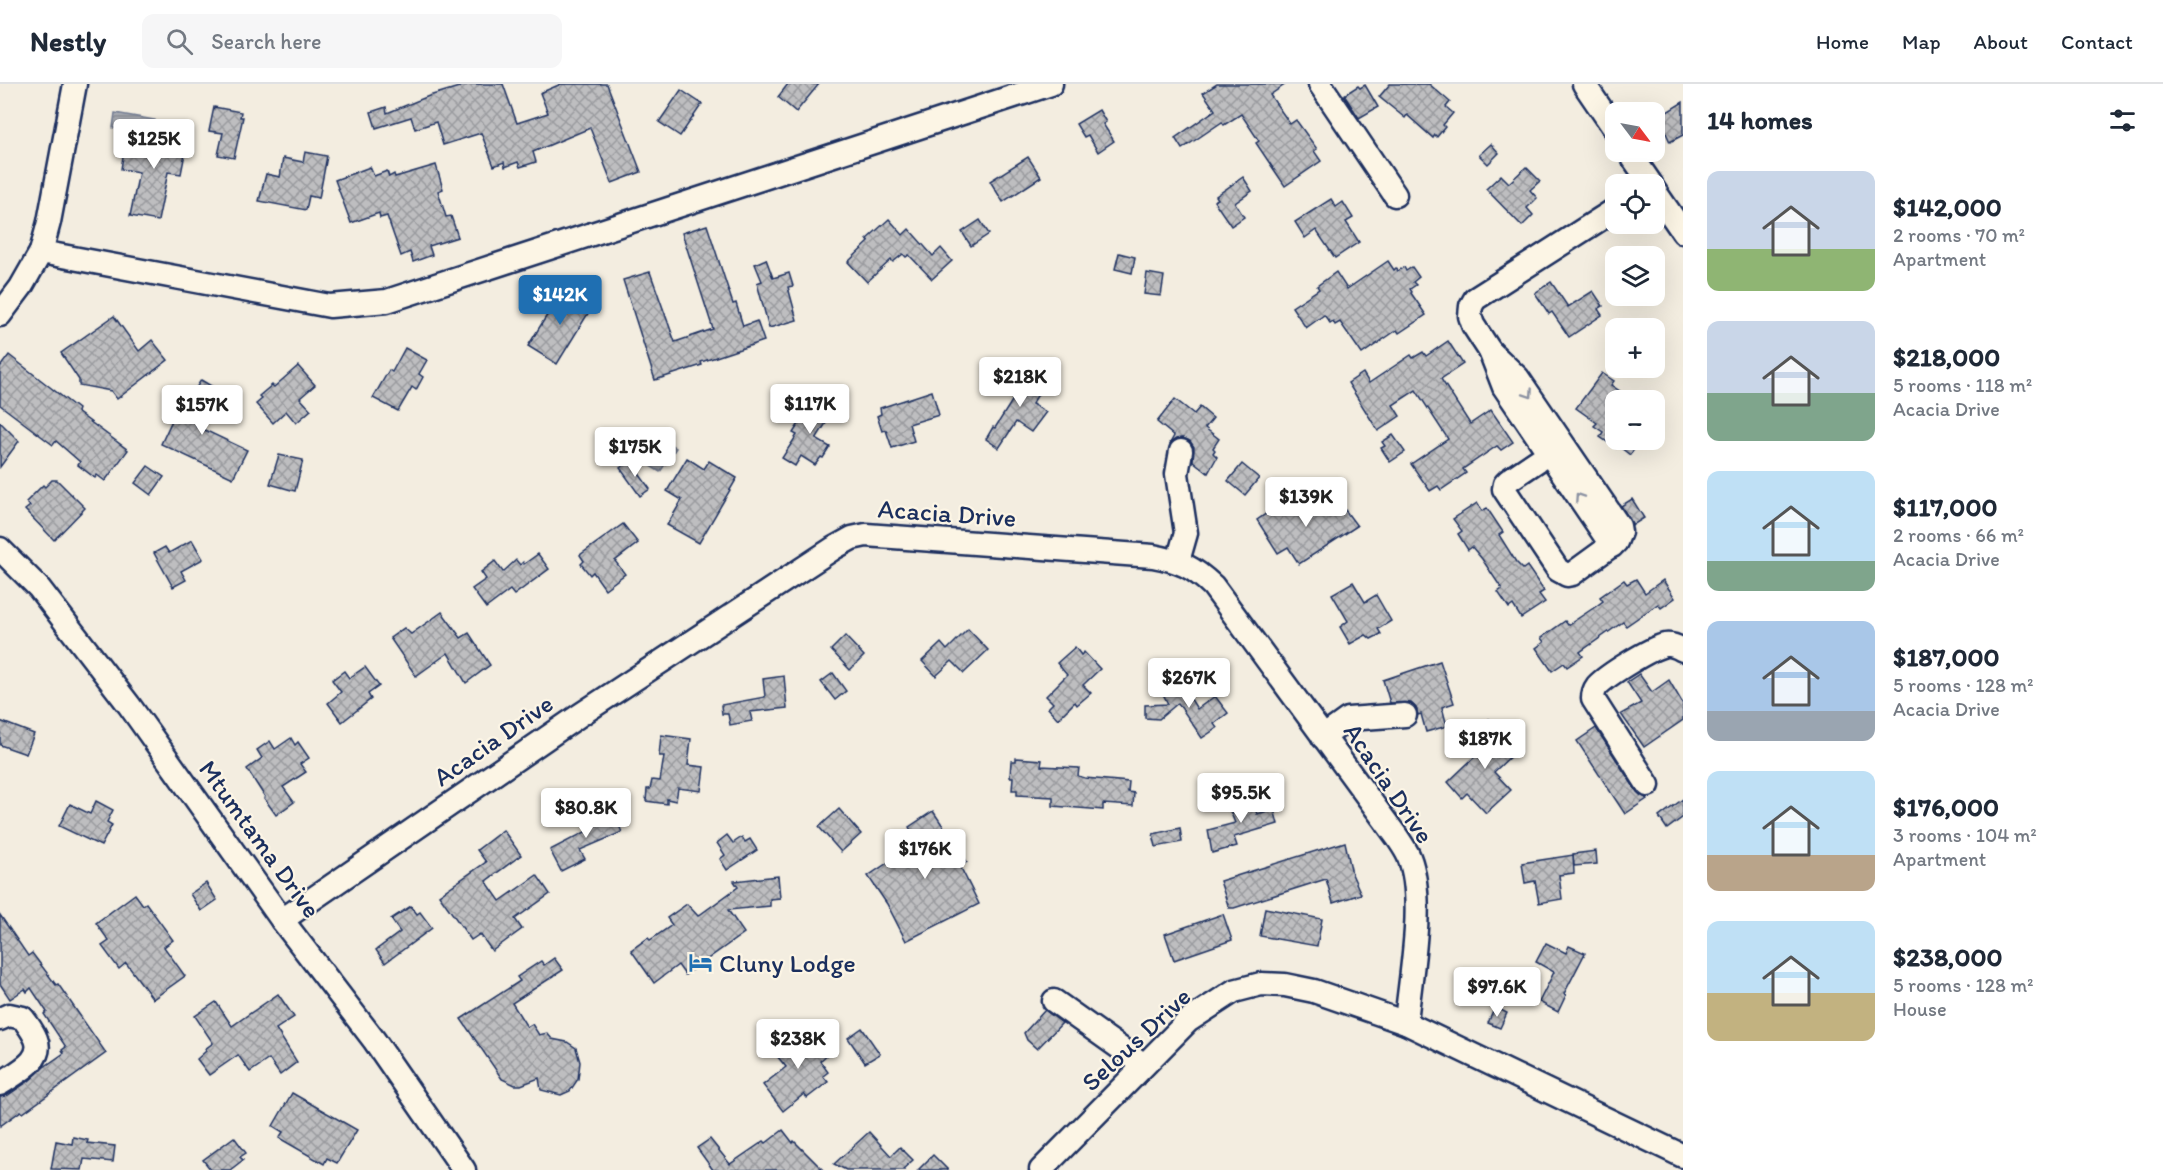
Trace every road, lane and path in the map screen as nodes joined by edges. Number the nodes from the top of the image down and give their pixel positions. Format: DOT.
graph roads {
  1 [pos="75,84"];
  2 [pos="1051,84"];
  3 [pos="1320,84"];
  4 [pos="1584,84"];
  5 [pos="1605,115"];
  6 [pos="1395,195"];
  7 [pos="1665,206"];
  8 [pos="1605,216"];
  9 [pos="1683,232"];
  10 [pos="41,252"];
  11 [pos="0,315"];
  12 [pos="1490,351"];
  13 [pos="1181,451"];
  14 [pos="1549,453"];
  15 [pos="1612,546"];
  16 [pos="0,549"];
  17 [pos="1178,561"];
  18 [pos="1683,650"];
  19 [pos="1405,715"];
  20 [pos="1323,737"];
  21 [pos="1648,785"];
  22 [pos="282,920"];
  23 [pos="1054,1001"];
  24 [pos="0,1019"];
  25 [pos="1406,1023"];
  26 [pos="1144,1065"];
  27 [pos="0,1084"];
  28 [pos="1682,1153"];
  29 [pos="464,1170"];
  30 [pos="1041,1170"];
  1 -- 10 [label="street"];
  2 -- 10 [label="street"];
  3 -- 6 [label="street"];
  4 -- 5 [label="street"];
  7 -- 9 [label="street"];
  8 -- 12 [label="street"];
  10 -- 11 [label="street"];
  12 -- 14 [label="street"];
  12 -- 15 [label="street, one-way"];
  13 -- 17 [label="street"];
  15 -- 14 [label="street, one-way"];
  14 -- 15 [label="street"];
  16 -- 22 [label="street, Mtumtama Drive"];
  17 -- 20 [label="street, Acacia Drive"];
  17 -- 22 [label="street, Acacia Drive"];
  18 -- 21 [label="street"];
  19 -- 20 [label="street"];
  20 -- 25 [label="street, Acacia Drive"];
  22 -- 29 [label="street, Mtumtama Drive"];
  23 -- 26 [label="street"];
  24 -- 27 [label="street"];
  25 -- 26 [label="street, Selous Drive"];
  25 -- 28 [label="street, Selous Drive"];
  26 -- 30 [label="street, Selous Drive"];
}
